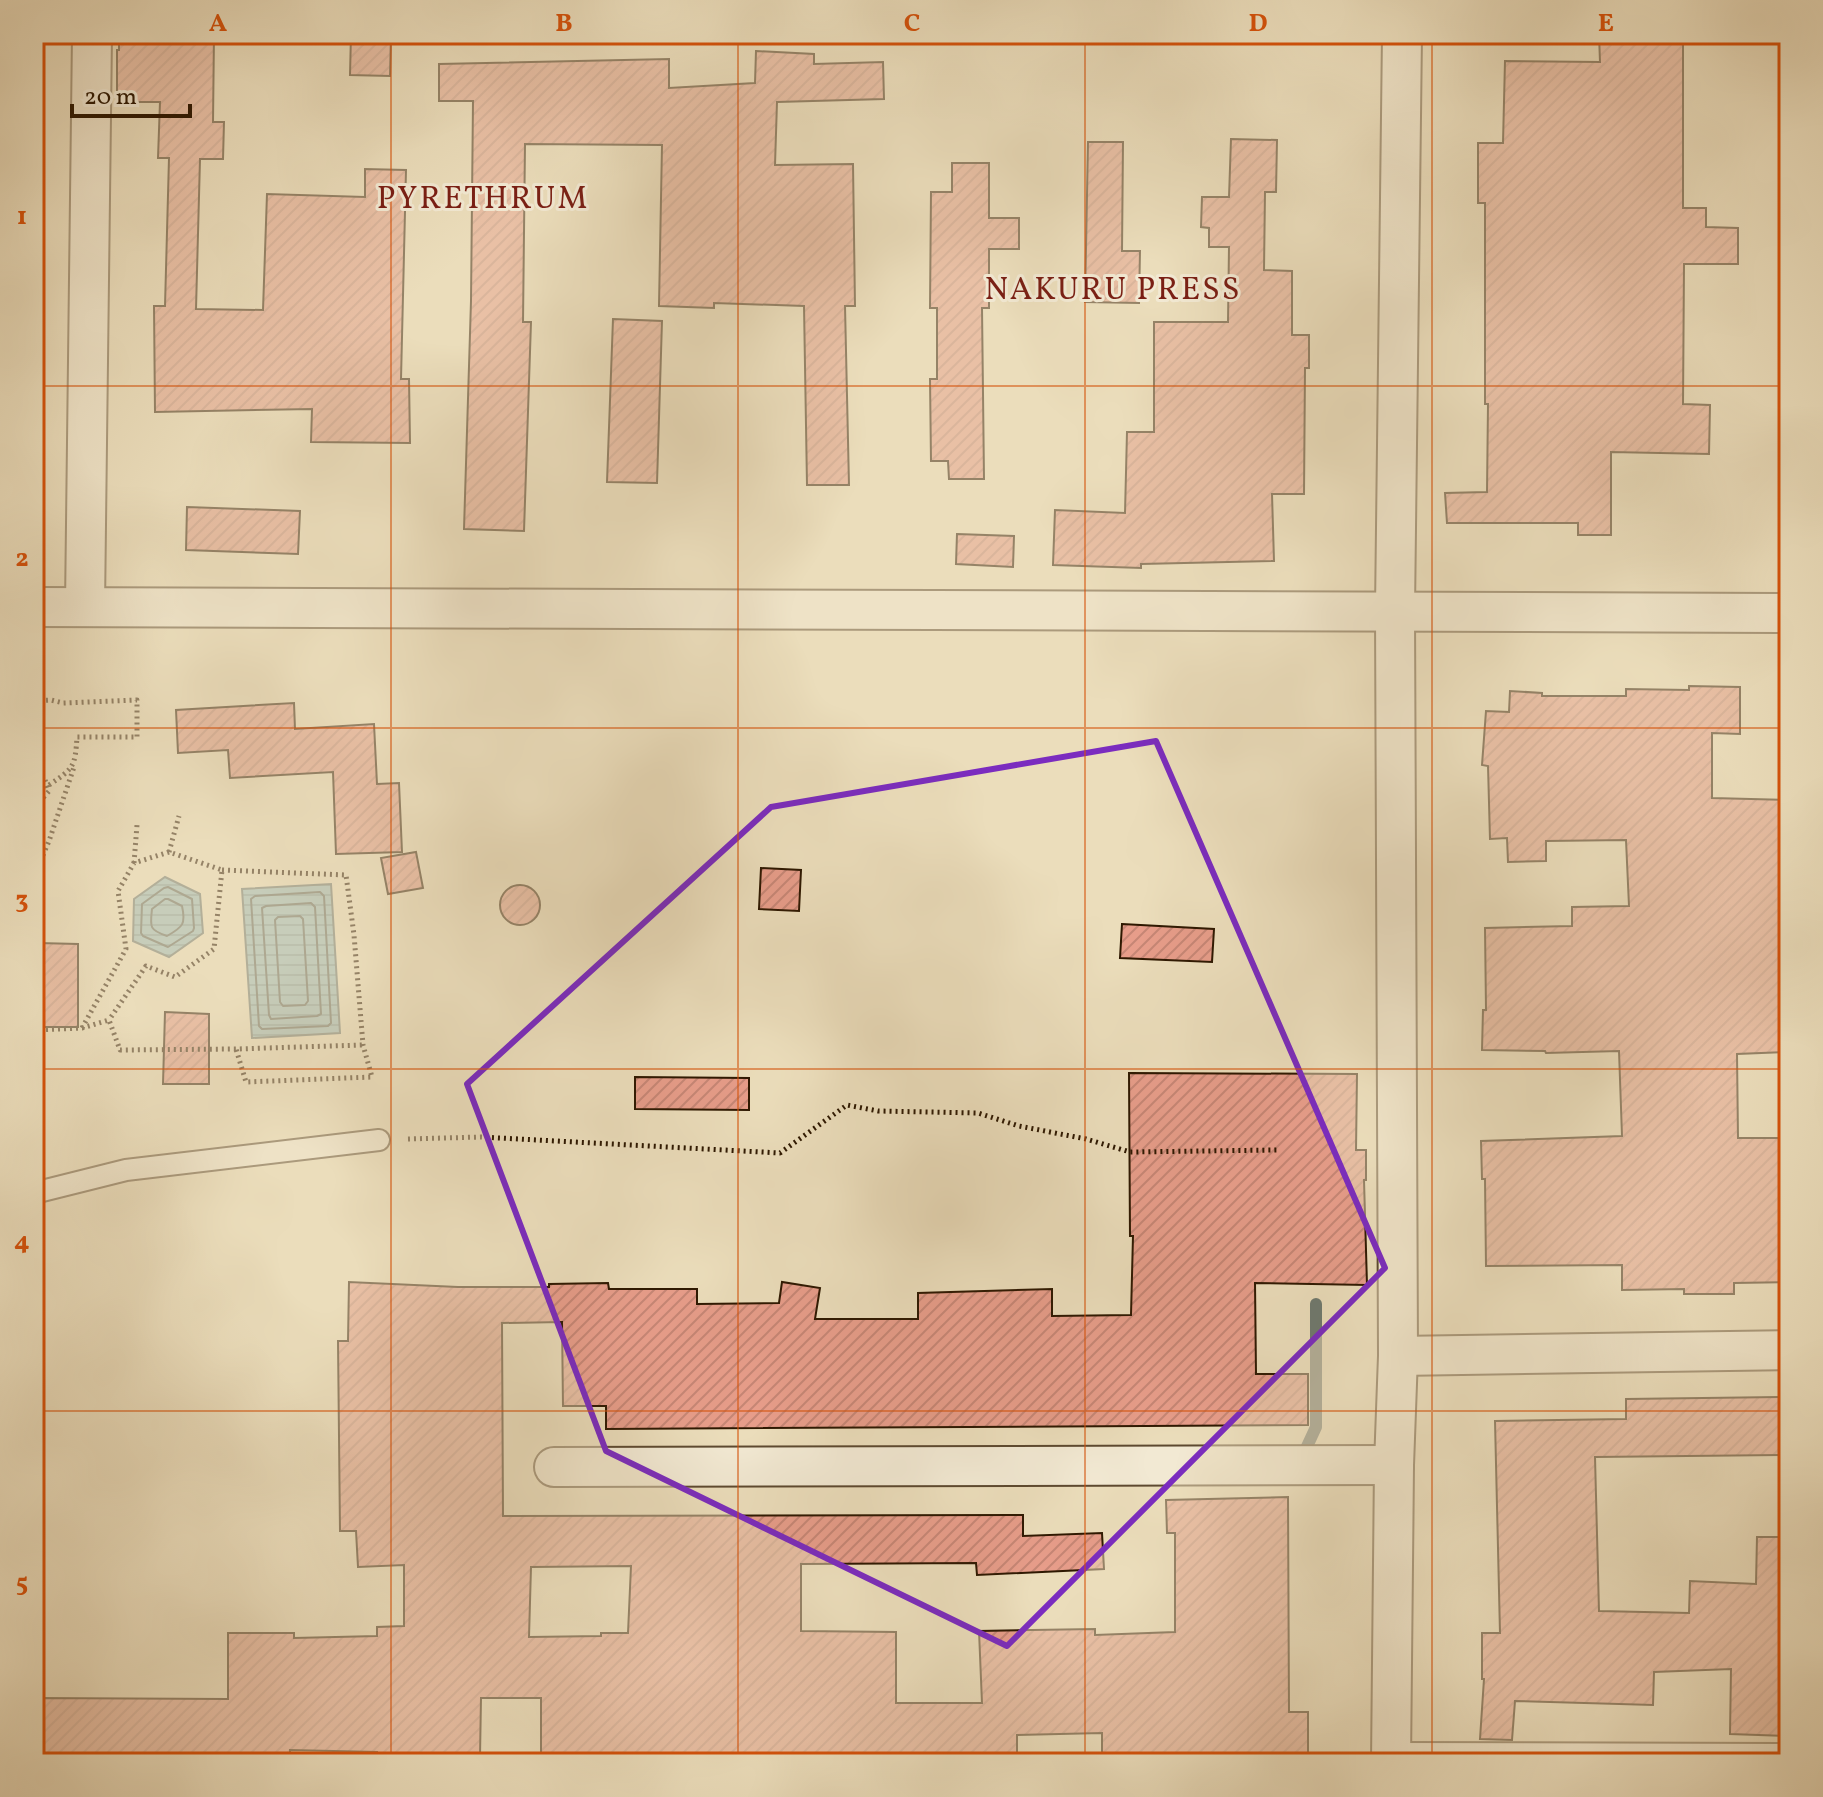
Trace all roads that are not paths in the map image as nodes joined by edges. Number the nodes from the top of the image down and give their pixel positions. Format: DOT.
graph roads {
  1 [pos="92,34"];
  2 [pos="1402,34"];
  3 [pos="85,606"];
  4 [pos="34,607"];
  5 [pos="1395,610"];
  6 [pos="1789,613"];
  7 [pos="379,1140"];
  8 [pos="34,1193"];
  9 [pos="1789,1350"];
  10 [pos="1398,1356"];
  11 [pos="1394,1465"];
  12 [pos="554,1467"];
  13 [pos="1391,1762"];
  14 [pos="1789,1763"];
  1 -- 3 [label="street"];
  2 -- 5 [label="street"];
  3 -- 4 [label="street"];
  3 -- 5 [label="street"];
  5 -- 6 [label="street"];
  5 -- 10 [label="street"];
  7 -- 8 [label="lane"];
  9 -- 10 [label="street"];
  10 -- 11 [label="street"];
  11 -- 12 [label="street"];
  11 -- 13 [label="street"];
  13 -- 14 [label="street"];
}
